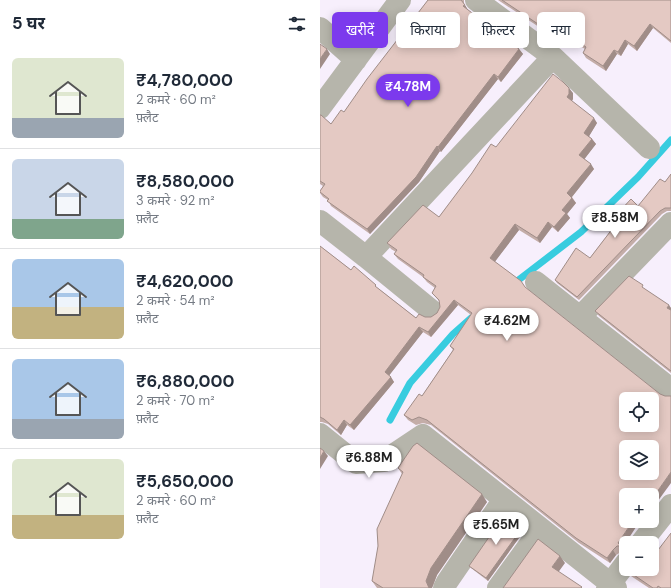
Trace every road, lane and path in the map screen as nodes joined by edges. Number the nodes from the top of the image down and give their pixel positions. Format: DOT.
graph roads {
  1 [pos="400,0"];
  2 [pos="476,0"];
  3 [pos="320,28"];
  4 [pos="553,57"];
  5 [pos="356,60"];
  6 [pos="320,108"];
  7 [pos="649,148"];
  8 [pos="320,221"];
  9 [pos="671,223"];
  10 [pos="366,257"];
  11 [pos="536,282"];
  12 [pos="431,310"];
  13 [pos="580,317"];
  14 [pos="671,389"];
  15 [pos="320,434"];
  16 [pos="504,499"];
  17 [pos="671,505"];
  18 [pos="542,529"];
  19 [pos="647,536"];
  20 [pos="619,574"];
  21 [pos="611,586"];
  22 [pos="444,588"];
  23 [pos="498,588"];
  1 -- 5 [label="street"];
  2 -- 4 [label="street"];
  3 -- 5 [label="street"];
  4 -- 7 [label="street"];
  4 -- 10 [label="street"];
  5 -- 6 [label="street"];
  8 -- 10 [label="street"];
  9 -- 13 [label="street"];
  10 -- 12 [label="street"];
  11 -- 13 [label="street"];
  13 -- 14 [label="street"];
  15 -- 16 [label="street"];
  16 -- 18 [label="street"];
  16 -- 22 [label="street"];
  17 -- 19 [label="street"];
  18 -- 21 [label="street"];
  18 -- 23 [label="street"];
  20 -- 21 [label="street"];
}
